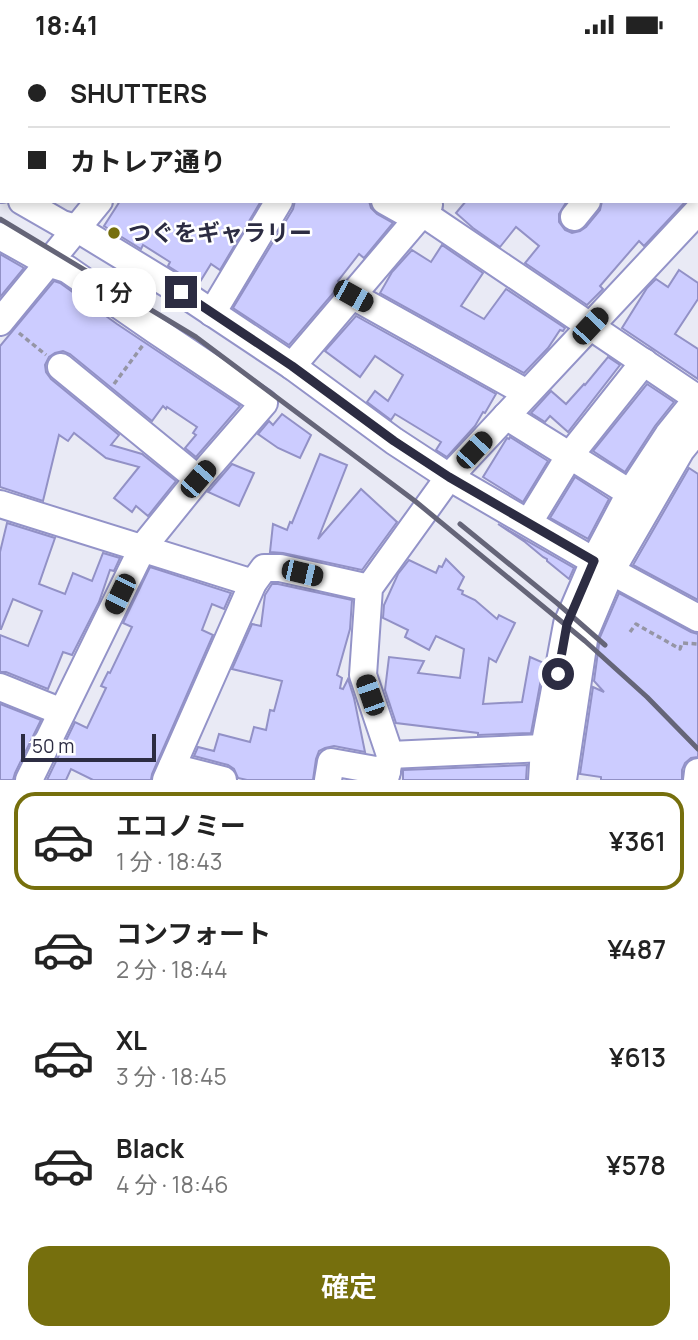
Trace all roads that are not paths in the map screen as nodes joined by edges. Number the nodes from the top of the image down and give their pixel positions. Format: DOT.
graph roads {
  1 [pos="25,203"];
  2 [pos="97,203"];
  3 [pos="278,203"];
  4 [pos="389,203"];
  5 [pos="426,209"];
  6 [pos="698,211"];
  7 [pos="76,228"];
  8 [pos="0,236"];
  9 [pos="48,263"];
  10 [pos="353,296"];
  11 [pos="212,313"];
  12 [pos="1,321"];
  13 [pos="590,326"];
  14 [pos="644,362"];
  15 [pos="292,366"];
  16 [pos="61,367"];
  17 [pos="527,393"];
  18 [pos="698,399"];
  19 [pos="506,416"];
  20 [pos="698,429"];
  21 [pos="570,455"];
  22 [pos="449,477"];
  23 [pos="198,479"];
  24 [pos="630,493"];
  25 [pos="0,504"];
  26 [pos="529,522"];
  27 [pos="142,547"];
  28 [pos="603,566"];
  29 [pos="253,583"];
  30 [pos="369,588"];
  31 [pos="698,618"];
  32 [pos="0,687"];
  33 [pos="62,712"];
  34 [pos="544,748"];
  35 [pos="387,769"];
  36 [pos="698,772"];
  37 [pos="169,773"];
  38 [pos="29,780"];
  39 [pos="223,780"];
  40 [pos="328,780"];
  41 [pos="542,780"];
  42 [pos="563,780"];
  43 [pos="697,780"];
  1 -- 7 [label="street"];
  2 -- 7 [label="street"];
  3 -- 11 [label="street"];
  4 -- 5 [label="street"];
  5 -- 10 [label="street"];
  5 -- 13 [label="street"];
  6 -- 13 [label="street"];
  7 -- 9 [label="street"];
  7 -- 11 [label="street"];
  8 -- 9 [label="street"];
  9 -- 12 [label="street"];
  9 -- 23 [label="street"];
  10 -- 15 [label="street"];
  10 -- 17 [label="street"];
  11 -- 15 [label="street"];
  13 -- 14 [label="street"];
  13 -- 17 [label="street"];
  14 -- 18 [label="street"];
  14 -- 21 [label="street"];
  15 -- 22 [label="street"];
  16 -- 23 [label="street"];
  17 -- 19 [label="street"];
  18 -- 24 [label="street"];
  19 -- 21 [label="street"];
  19 -- 22 [label="street"];
  20 -- 28 [label="street"];
  21 -- 24 [label="street"];
  21 -- 26 [label="street"];
  22 -- 26 [label="street"];
  22 -- 30 [label="street"];
  23 -- 27 [label="street"];
  24 -- 28 [label="street"];
  25 -- 27 [label="street"];
  26 -- 28 [label="street"];
  27 -- 29 [label="street"];
  27 -- 33 [label="street"];
  28 -- 31 [label="street"];
  28 -- 34 [label="street"];
  28 -- 42 [label="street"];
  29 -- 30 [label="street"];
  29 -- 37 [label="street"];
  30 -- 35 [label="street"];
  32 -- 33 [label="street"];
  33 -- 38 [label="street"];
  34 -- 35 [label="street"];
  34 -- 41 [label="street"];
  35 -- 40 [label="street"];
  36 -- 43 [label="street"];
  37 -- 39 [label="street"];
}
